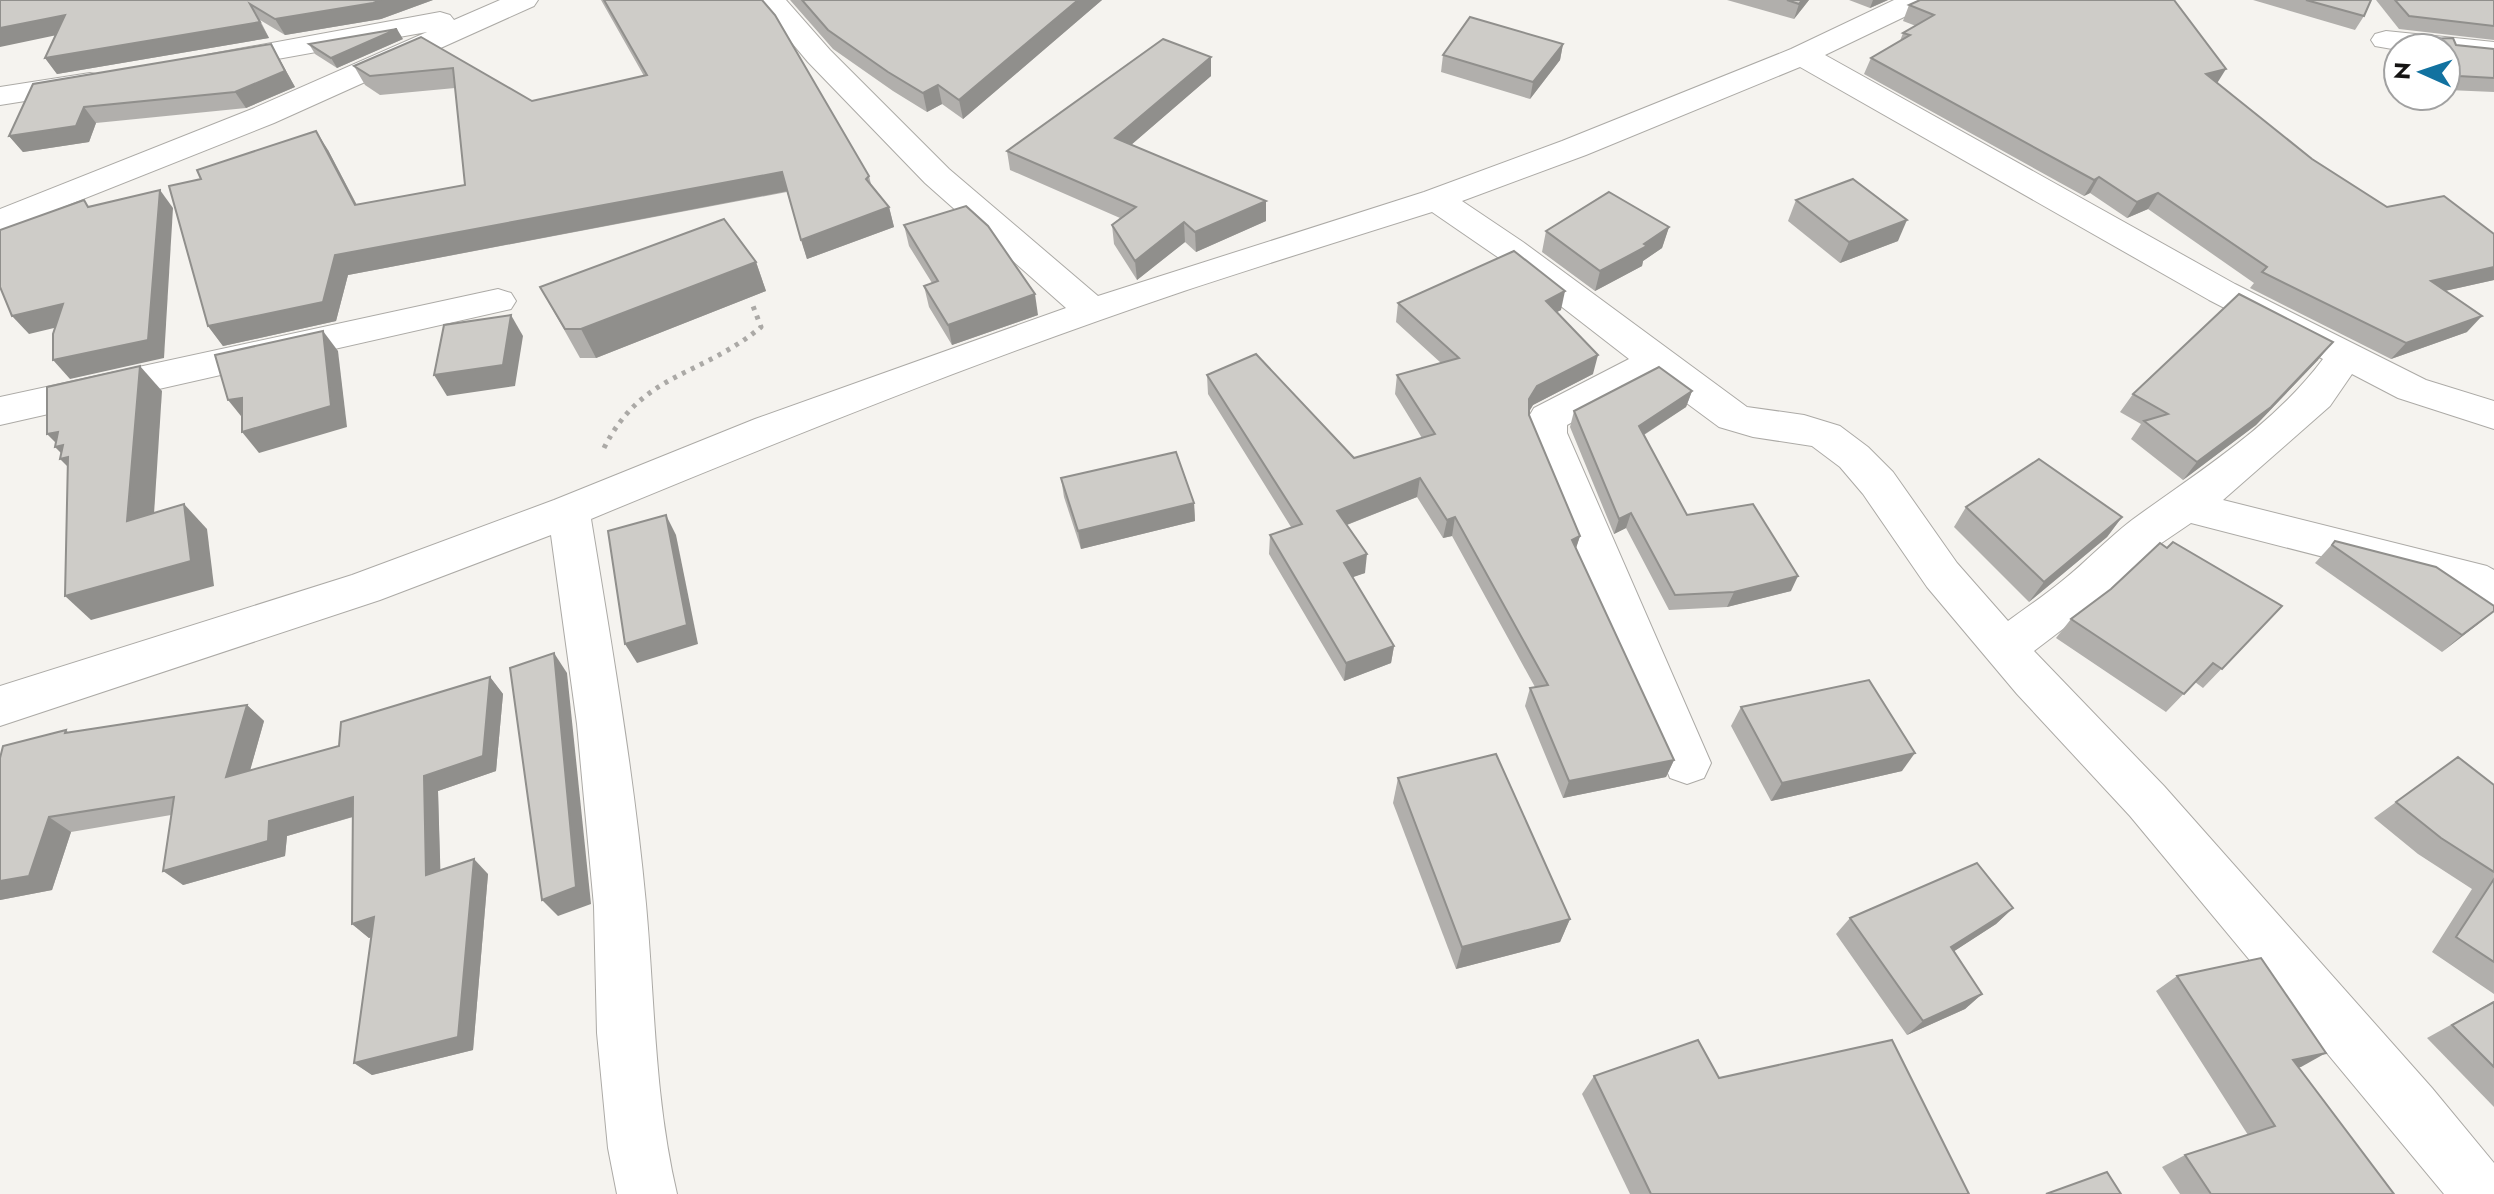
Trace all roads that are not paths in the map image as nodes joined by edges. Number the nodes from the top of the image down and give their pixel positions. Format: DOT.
graph roads {
  1 [pos="770,0"];
  2 [pos="1917,0"];
  3 [pos="513,4"];
  4 [pos="462,8"];
  5 [pos="2462,48"];
  6 [pos="2494,51"];
  7 [pos="1802,55"];
  8 [pos="187,66"];
  9 [pos="116,77"];
  10 [pos="0,96"];
  11 [pos="1436,199"];
  12 [pos="0,221"];
  13 [pos="498,301"];
  14 [pos="1092,311"];
  15 [pos="2346,355"];
  16 [pos="1656,361"];
  17 [pos="0,411"];
  18 [pos="2494,415"];
  19 [pos="2186,506"];
  20 [pos="569,511"];
  21 [pos="2494,590"];
  22 [pos="2005,648"];
  23 [pos="8,713"];
  24 [pos="1687,763"];
  25 [pos="647,1194"];
  26 [pos="2481,1194"];
  1 -- 14 [label="street"];
  2 -- 7 [label="street"];
  3 -- 4 [label="street"];
  3 -- 12 [label="street"];
  4 -- 8 [label="street"];
  5 -- 6 [label="street"];
  7 -- 11 [label="street"];
  7 -- 15 [label="street"];
  9 -- 10 [label="street"];
  11 -- 14 [label="street"];
  11 -- 16 [label="street"];
  13 -- 17 [label="street"];
  14 -- 20 [label="street"];
  15 -- 18 [label="street"];
  15 -- 19 [label="street"];
  16 -- 22 [label="street"];
  16 -- 24 [label="street"];
  19 -- 21 [label="street"];
  19 -- 22 [label="street"];
  20 -- 23 [label="street"];
  20 -- 25 [label="street"];
  22 -- 26 [label="street"];
}
